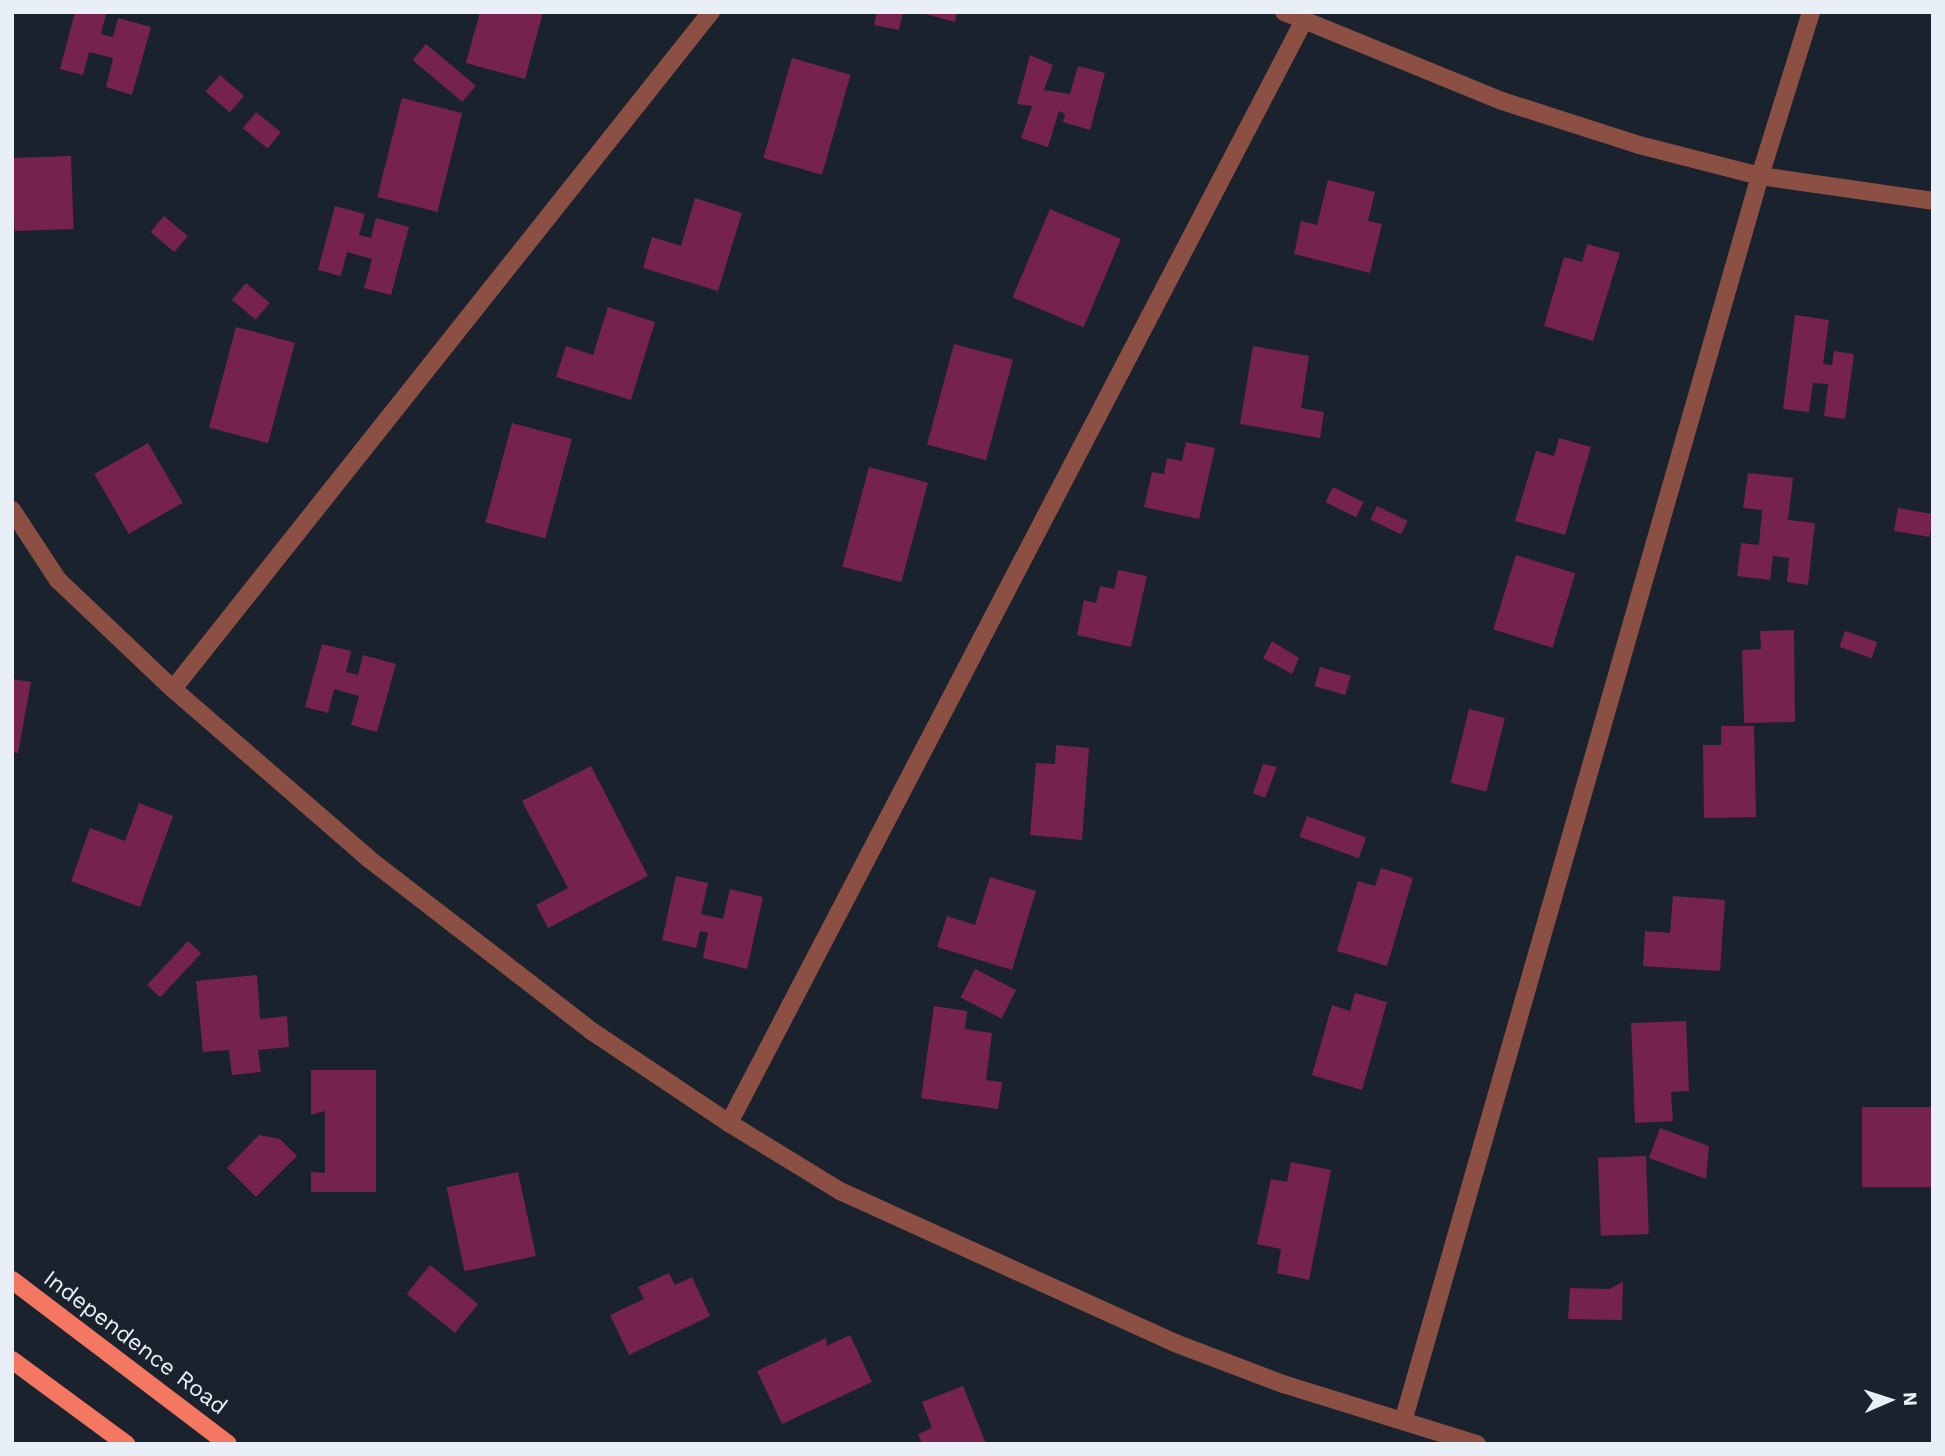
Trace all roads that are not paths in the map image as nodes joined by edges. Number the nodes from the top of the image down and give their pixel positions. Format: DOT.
graph roads {
  1 [pos="711,12"];
  2 [pos="1284,12"];
  3 [pos="1811,12"];
  4 [pos="1303,22"];
  5 [pos="1760,176"];
  6 [pos="1933,201"];
  7 [pos="12,510"];
  8 [pos="173,689"];
  9 [pos="729,1123"];
  10 [pos="12,1280"];
  11 [pos="12,1360"];
  12 [pos="1404,1418"];
  13 [pos="126,1444"];
  14 [pos="228,1444"];
  15 [pos="1477,1444"];
  1 -- 8 [label="street"];
  2 -- 4 [label="street"];
  3 -- 5 [label="street"];
  4 -- 5 [label="street"];
  4 -- 9 [label="street"];
  5 -- 6 [label="street"];
  5 -- 12 [label="street"];
  7 -- 8 [label="street"];
  8 -- 9 [label="street"];
  9 -- 12 [label="street"];
  10 -- 14 [label="main road, Independence Road"];
  11 -- 13 [label="main road"];
  12 -- 15 [label="street"];
}
